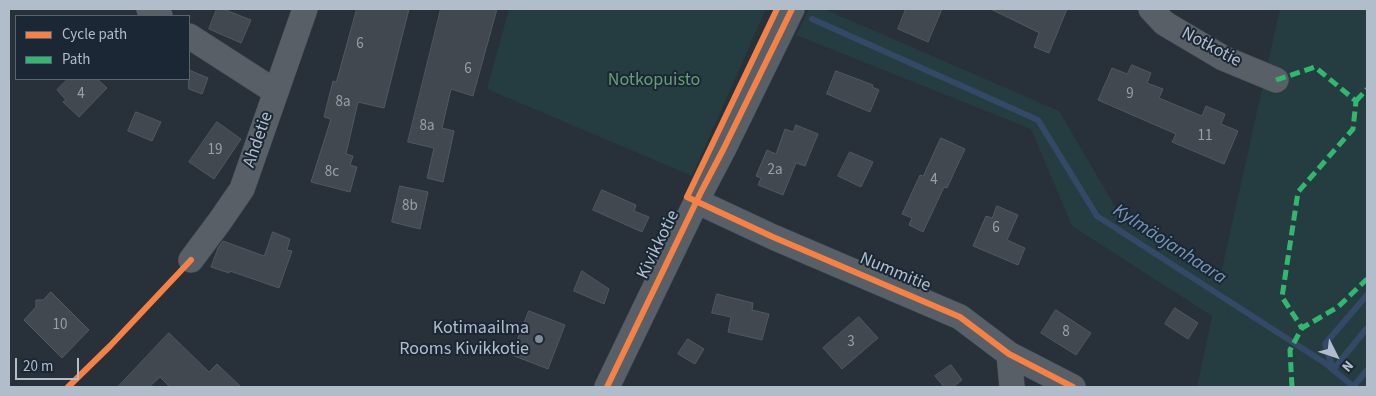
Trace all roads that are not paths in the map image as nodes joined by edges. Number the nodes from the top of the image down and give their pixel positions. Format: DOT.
graph roads {
  1 [pos="306,9"];
  2 [pos="792,9"];
  3 [pos="1151,9"];
  4 [pos="190,37"];
  5 [pos="1276,80"];
  6 [pos="276,92"];
  7 [pos="696,202"];
  8 [pos="191,260"];
  9 [pos="1009,354"];
  10 [pos="607,387"];
  11 [pos="1012,387"];
  12 [pos="1073,387"];
  1 -- 6 [label="street, Ahdetie"];
  2 -- 7 [label="street, Kivikkotie"];
  3 -- 5 [label="street, Notkotie"];
  4 -- 6 [label="street"];
  6 -- 8 [label="street, Ahdetie"];
  7 -- 9 [label="street, Nummitie"];
  7 -- 10 [label="street, Kivikkotie"];
  9 -- 11 [label="street"];
  9 -- 12 [label="street, Nummitie"];
}
